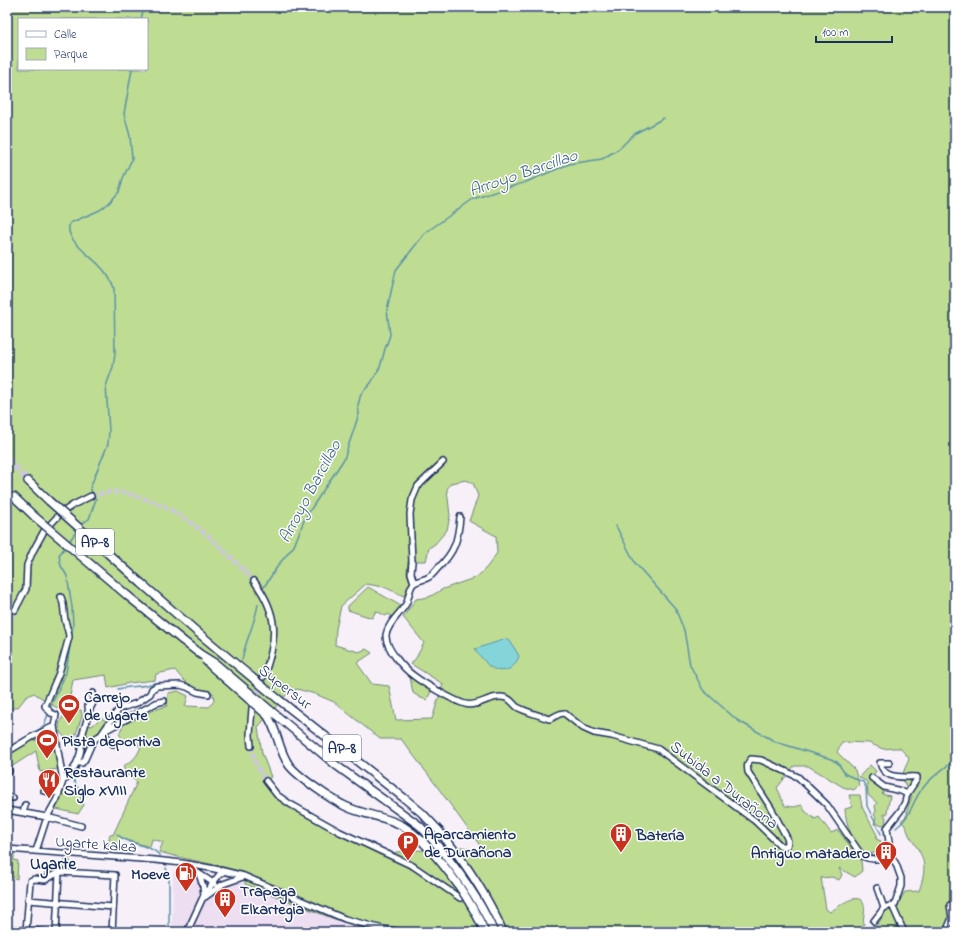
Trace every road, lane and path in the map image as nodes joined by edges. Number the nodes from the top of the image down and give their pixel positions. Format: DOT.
graph roads {
  1 [pos="443,462"];
  2 [pos="28,481"];
  3 [pos="91,496"];
  4 [pos="14,497"];
  5 [pos="460,517"];
  6 [pos="254,581"];
  7 [pos="414,583"];
  8 [pos="61,597"];
  9 [pos="15,610"];
  10 [pos="263,677"];
  11 [pos="93,694"];
  12 [pos="208,694"];
  13 [pos="164,700"];
  14 [pos="252,708"];
  15 [pos="269,712"];
  16 [pos="54,726"];
  17 [pos="103,733"];
  18 [pos="612,736"];
  19 [pos="611,742"];
  20 [pos="113,744"];
  21 [pos="251,746"];
  22 [pos="7,752"];
  23 [pos="77,763"];
  24 [pos="889,763"];
  25 [pos="872,778"];
  26 [pos="63,780"];
  27 [pos="266,781"];
  28 [pos="44,791"];
  29 [pos="58,793"];
  30 [pos="907,794"];
  31 [pos="7,797"];
  32 [pos="13,798"];
  33 [pos="25,805"];
  34 [pos="7,810"];
  35 [pos="23,813"];
  36 [pos="47,817"];
  37 [pos="81,826"];
  38 [pos="7,849"];
  39 [pos="36,851"];
  40 [pos="891,856"];
  41 [pos="182,863"];
  42 [pos="206,867"];
  43 [pos="197,871"];
  44 [pos="59,872"];
  45 [pos="222,873"];
  46 [pos="237,874"];
  47 [pos="244,876"];
  48 [pos="213,883"];
  49 [pos="221,886"];
  50 [pos="877,888"];
  51 [pos="204,895"];
  52 [pos="460,898"];
  53 [pos="28,900"];
  54 [pos="200,902"];
  55 [pos="58,903"];
  56 [pos="955,903"];
  57 [pos="892,905"];
  58 [pos="113,907"];
  59 [pos="884,908"];
  60 [pos="874,921"];
  61 [pos="7,929"];
  62 [pos="26,931"];
  63 [pos="43,932"];
  64 [pos="56,932"];
  65 [pos="112,932"];
  66 [pos="187,932"];
  67 [pos="402,932"];
  68 [pos="485,932"];
  69 [pos="494,932"];
  70 [pos="503,932"];
  71 [pos="904,932"];
  72 [pos="946,932"];
  1 -- 7 [label="street"];
  2 -- 70 [label="highway, Supersur / AP-8, bridge"];
  3 -- 9 [label="street"];
  4 -- 15 [label="highway, AP-8, bridge"];
  5 -- 7 [label="street"];
  6 -- 10 [label="street"];
  7 -- 18 [label="street, Subida a Durañona"];
  8 -- 16 [label="street"];
  11 -- 23 [label="street"];
  12 -- 17 [label="street"];
  13 -- 17 [label="street"];
  14 -- 21 [label="street"];
  15 -- 68 [label="highway, AP-8, bridge"];
  15 -- 69 [label="highway, Supersur / AP-8, bridge"];
  16 -- 22 [label="street"];
  16 -- 26 [label="street"];
  17 -- 20 [label="street"];
  17 -- 23 [label="street"];
  18 -- 19 [label="street"];
  18 -- 40 [label="street, Subida a Durañona"];
  23 -- 26 [label="street"];
  24 -- 30 [label="street"];
  25 -- 30 [label="street"];
  26 -- 29 [label="street"];
  27 -- 52 [label="street"];
  28 -- 29 [label="street"];
  29 -- 36 [label="street"];
  30 -- 40 [label="street"];
  31 -- 32 [label="street"];
  33 -- 35 [label="street"];
  34 -- 35 [label="street"];
  35 -- 36 [label="street"];
  36 -- 37 [label="street"];
  36 -- 39 [label="street"];
  38 -- 39 [label="street, Ugarte kalea"];
  39 -- 41 [label="street, Ugarte kalea"];
  40 -- 57 [label="street"];
  41 -- 42 [label="street, Ugarte kalea"];
  41 -- 43 [label="street"];
  42 -- 45 [label="street"];
  42 -- 46 [label="street"];
  43 -- 48 [label="street"];
  43 -- 51 [label="street"];
  44 -- 53 [label="street"];
  44 -- 55 [label="street"];
  44 -- 58 [label="street"];
  45 -- 46 [label="street"];
  45 -- 48 [label="street"];
  45 -- 49 [label="street"];
  46 -- 47 [label="street"];
  47 -- 49 [label="street"];
  47 -- 67 [label="street"];
  48 -- 49 [label="street"];
  48 -- 51 [label="street"];
  49 -- 54 [label="street"];
  50 -- 59 [label="street"];
  51 -- 54 [label="street"];
  53 -- 55 [label="street"];
  53 -- 62 [label="street"];
  54 -- 66 [label="street"];
  55 -- 58 [label="street"];
  55 -- 64 [label="street"];
  56 -- 72 [label="street"];
  57 -- 59 [label="street"];
  57 -- 71 [label="street"];
  58 -- 65 [label="street"];
  59 -- 60 [label="street"];
  61 -- 62 [label="street"];
  62 -- 63 [label="street"];
}
